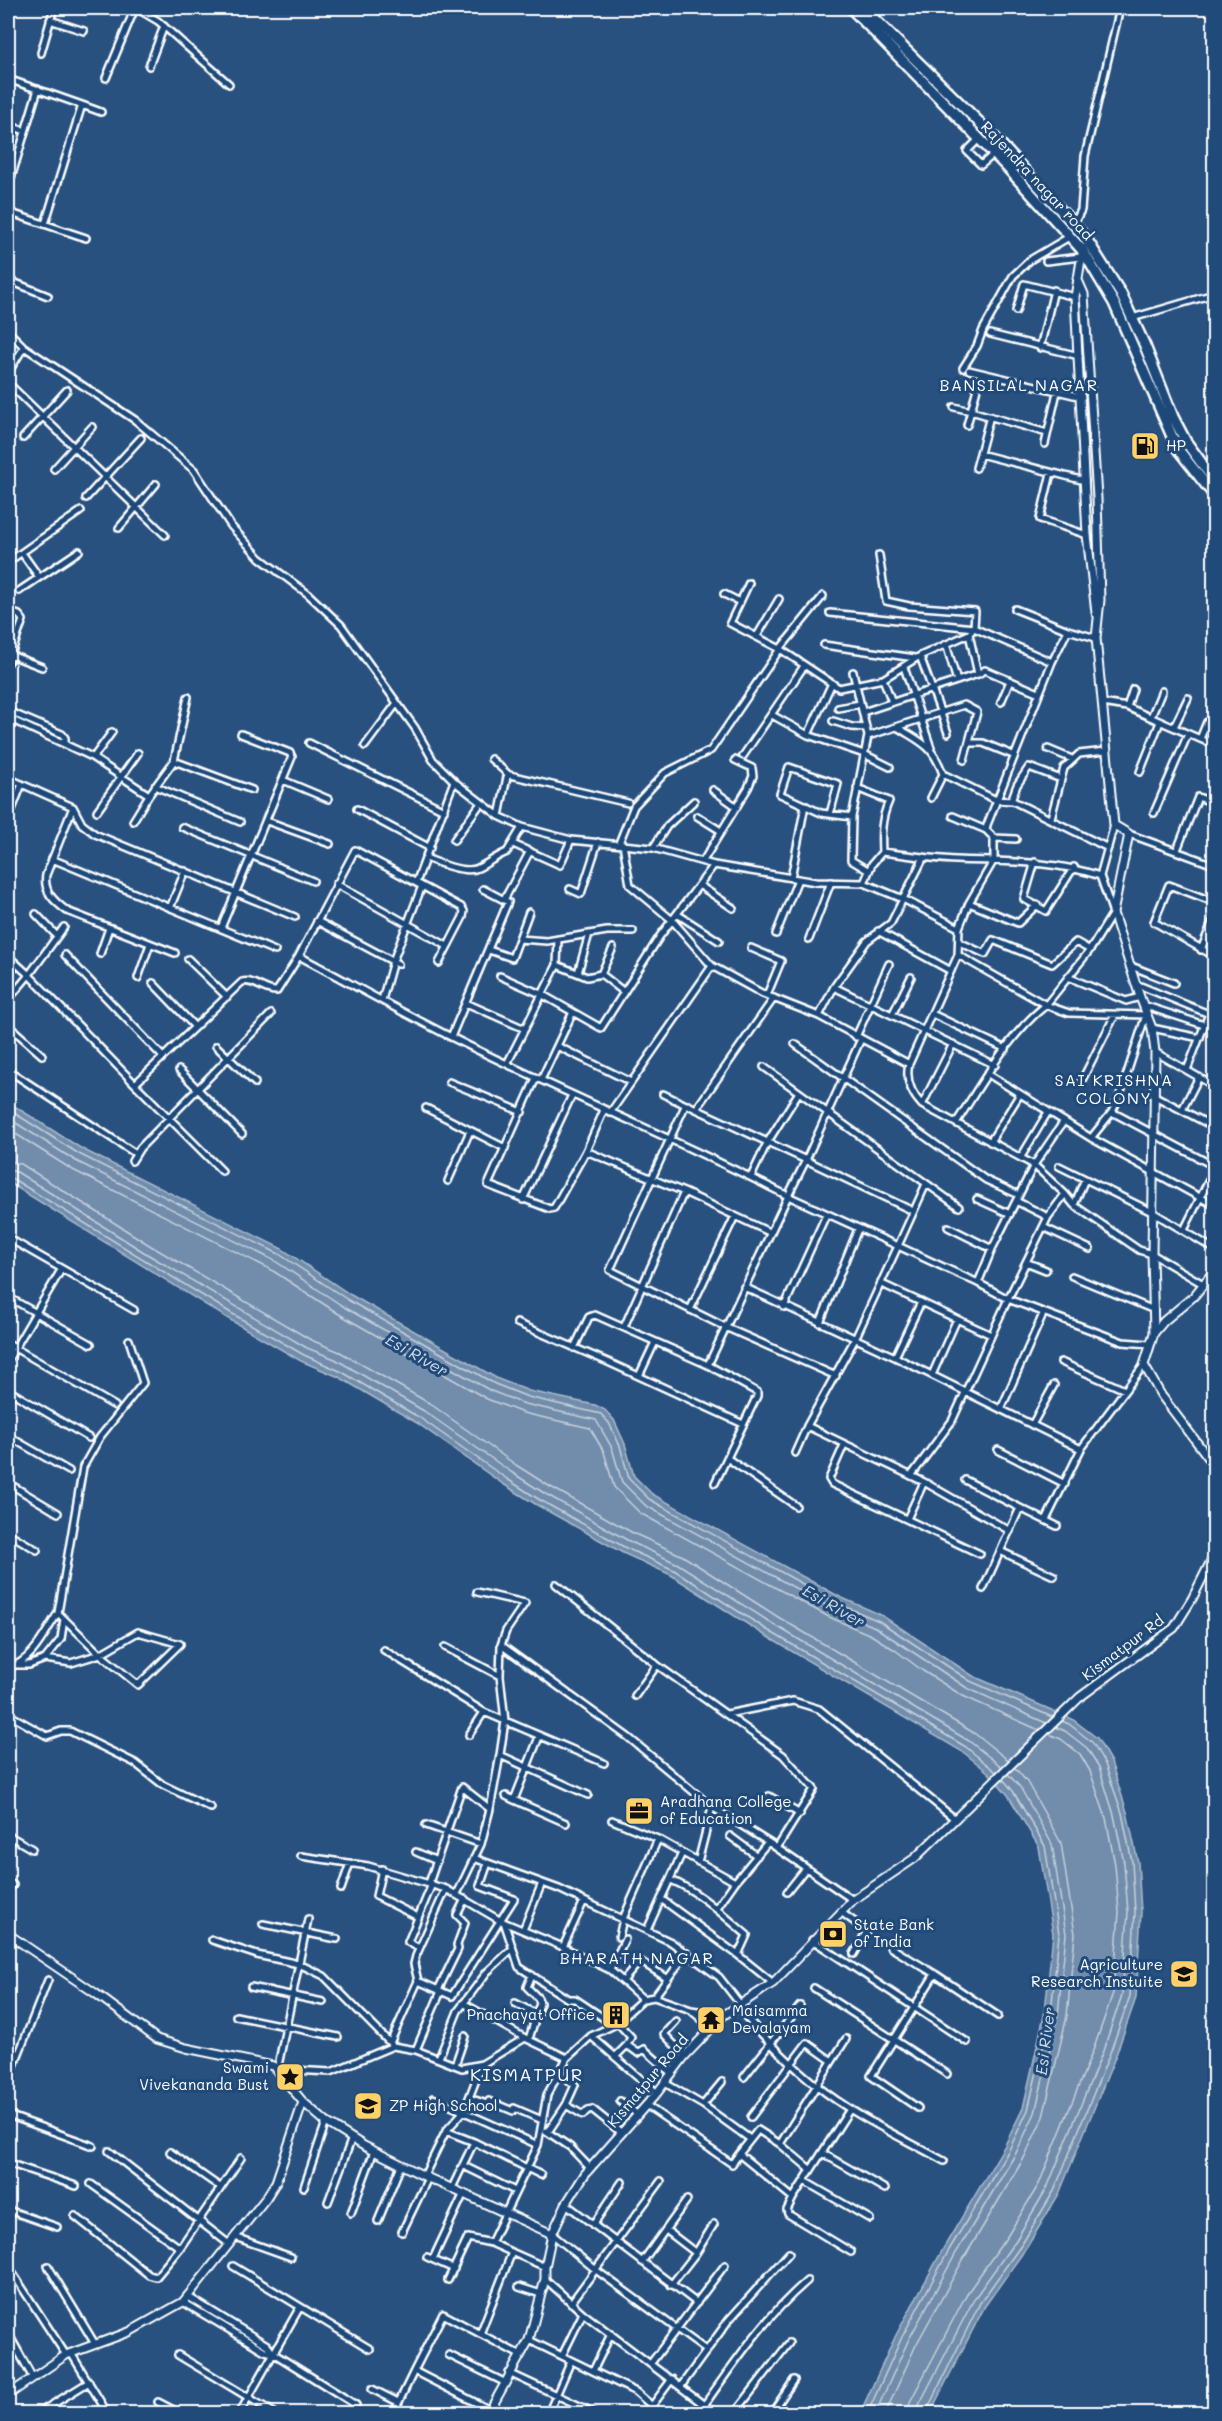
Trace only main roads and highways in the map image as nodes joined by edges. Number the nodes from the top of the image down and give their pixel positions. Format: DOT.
graph roads {
  1 [pos="851,8"];
  2 [pos="863,8"];
  3 [pos="1215,480"];
  4 [pos="1215,495"];
  1 -- 4 [label="main road, Rajendra nagar road"];
  2 -- 3 [label="main road, Rajendra nagar road"];
}
